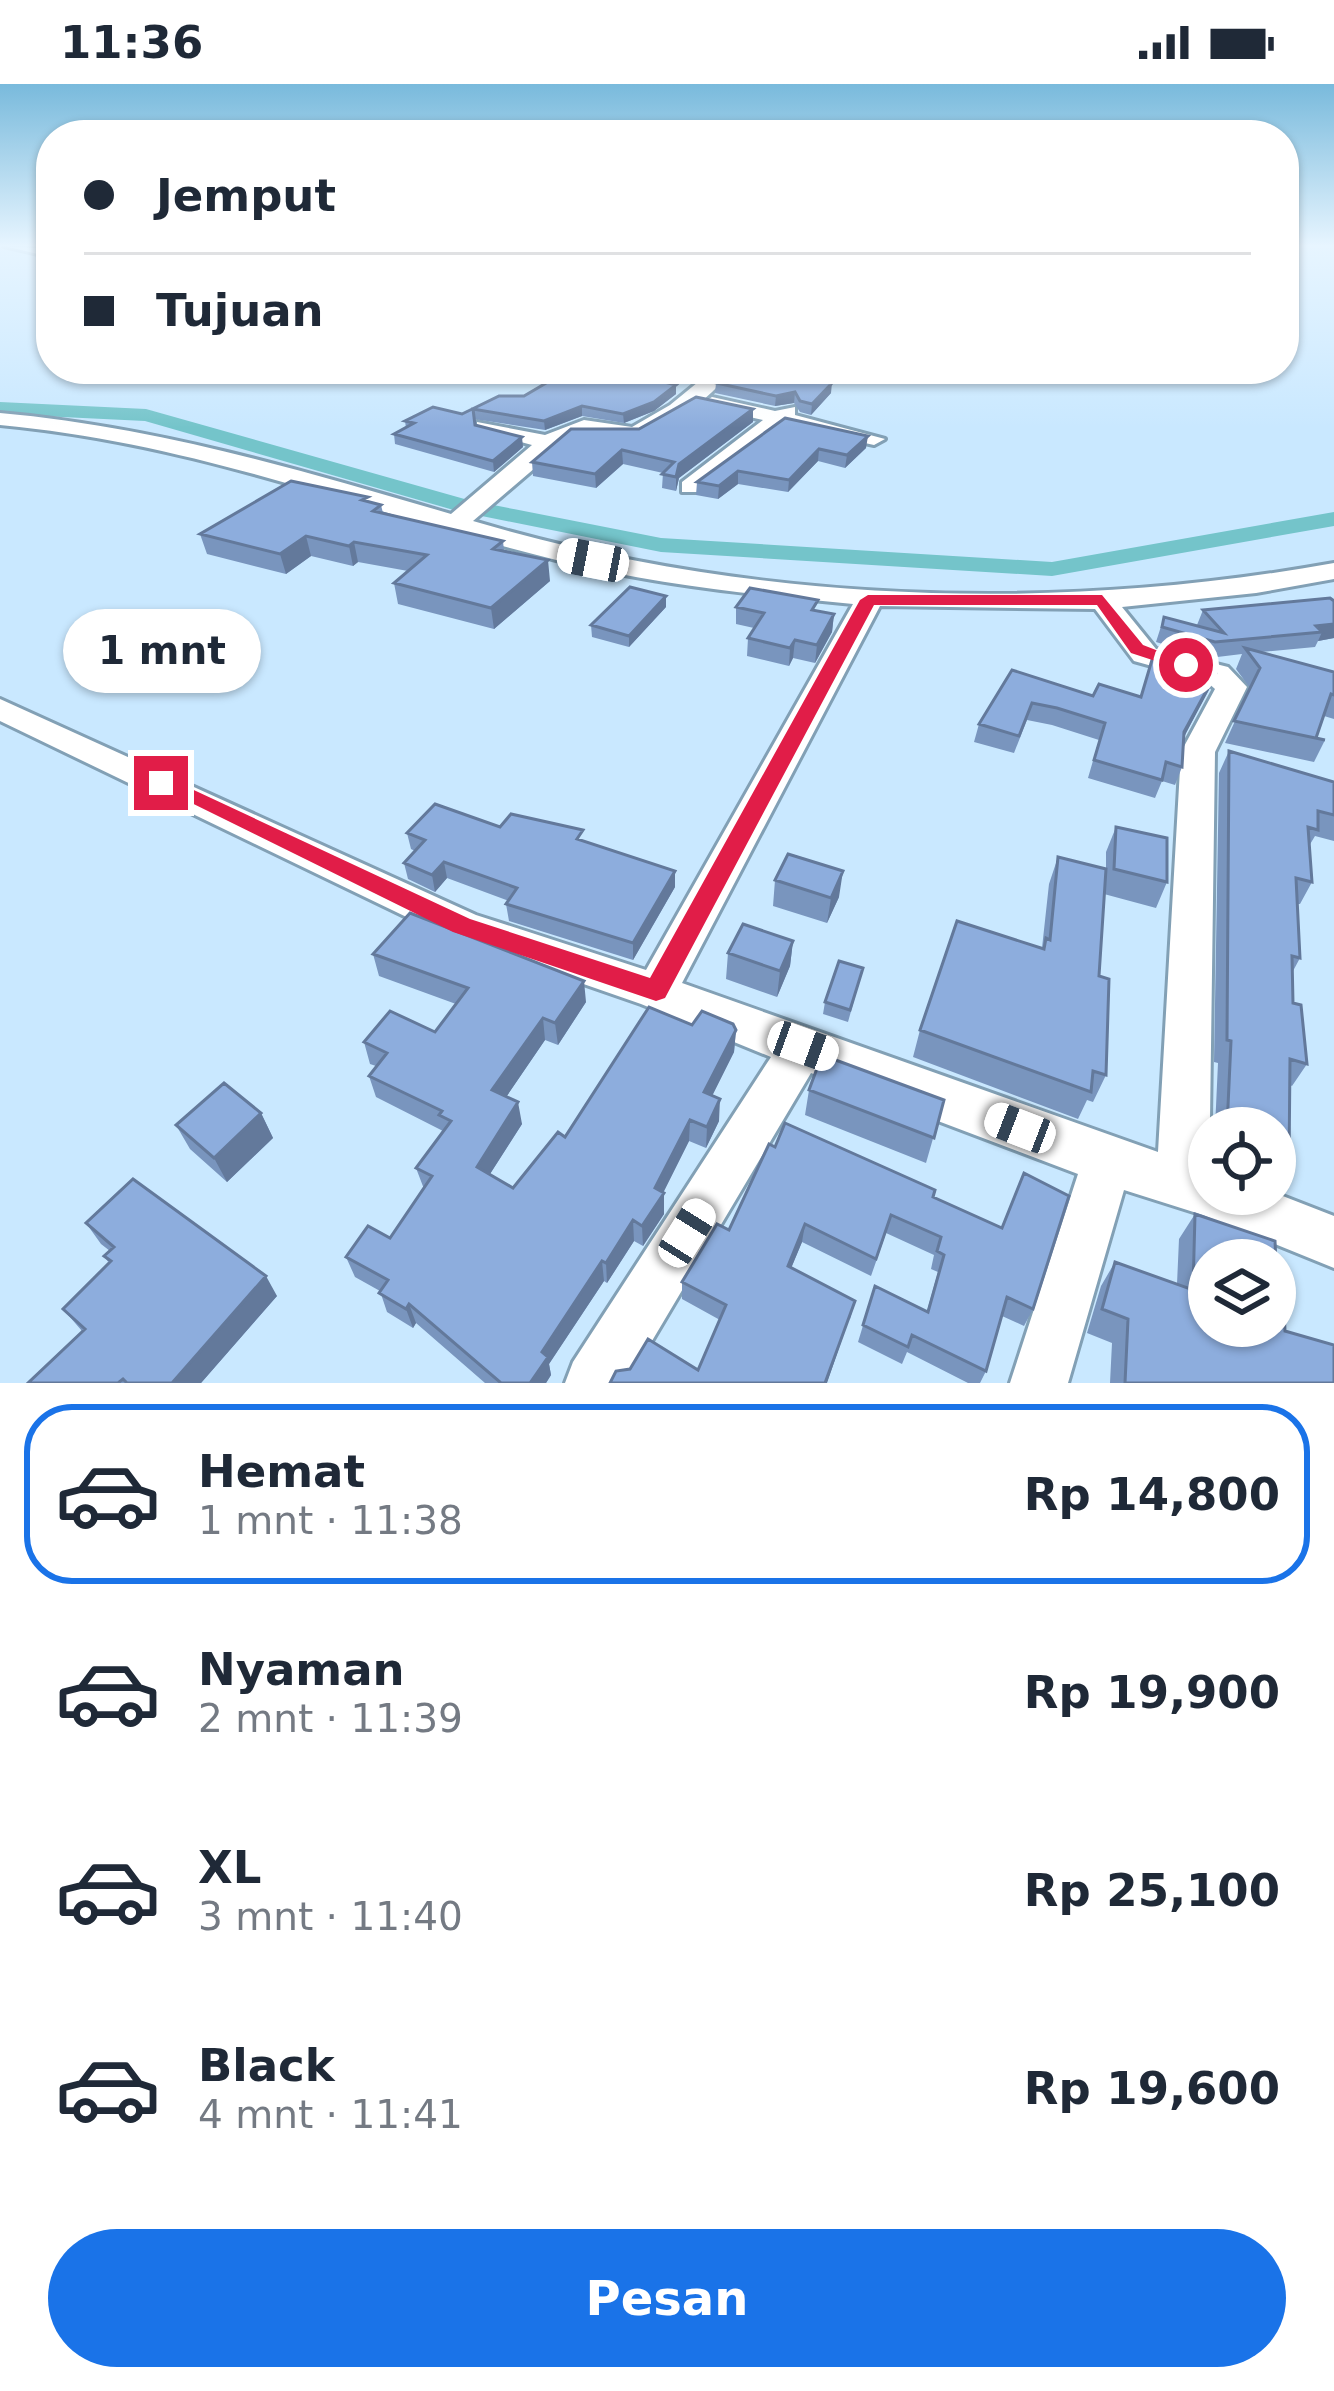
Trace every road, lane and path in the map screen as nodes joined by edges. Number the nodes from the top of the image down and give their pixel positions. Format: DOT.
graph roads {
  1 [pos="701,384"];
  2 [pos="690,391"];
  3 [pos="805,402"];
  4 [pos="777,417"];
  5 [pos="0,418"];
  6 [pos="484,426"];
  7 [pos="874,439"];
  8 [pos="550,443"];
  9 [pos="690,487"];
  10 [pos="467,514"];
  11 [pos="1334,571"];
  12 [pos="868,600"];
  13 [pos="1102,600"];
  14 [pos="0,709"];
  15 [pos="656,991"];
  16 [pos="803,1046"];
  17 [pos="1203,1107"];
  18 [pos="1107,1161"];
  19 [pos="1188,1186"];
  20 [pos="1265,1215"];
  21 [pos="1334,1242"];
  22 [pos="594,1383"];
  23 [pos="1039,1383"];
  1 -- 2 [label="street"];
  2 -- 4 [label="street"];
  2 -- 8 [label="street"];
  3 -- 4 [label="street"];
  4 -- 7 [label="street"];
  4 -- 9 [label="street"];
  5 -- 10 [label="street"];
  6 -- 8 [label="street"];
  8 -- 10 [label="street"];
  10 -- 12 [label="street"];
  11 -- 13 [label="street"];
  12 -- 13 [label="street"];
  12 -- 15 [label="street"];
  13 -- 17 [label="street"];
  14 -- 15 [label="street"];
  15 -- 16 [label="street"];
  16 -- 18 [label="street"];
  16 -- 22 [label="street"];
  18 -- 19 [label="street"];
  18 -- 23 [label="street"];
  20 -- 21 [label="street"];
}
